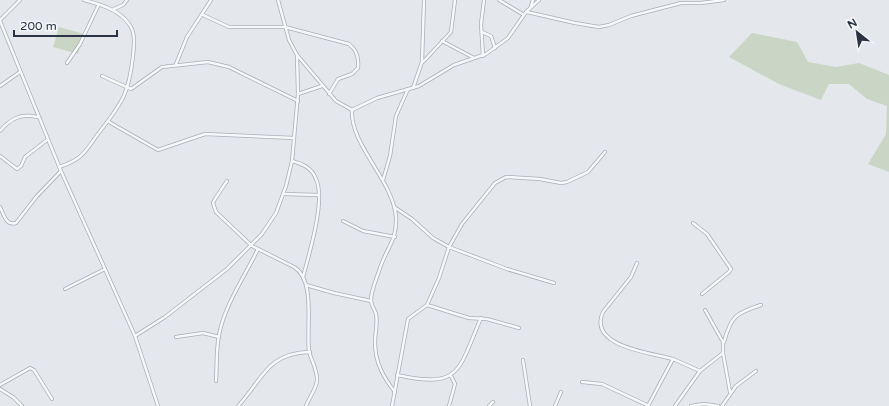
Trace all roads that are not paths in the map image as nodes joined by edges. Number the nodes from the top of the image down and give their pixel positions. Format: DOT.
graph roads {
  1 [pos="20,0"];
  2 [pos="84,0"];
  3 [pos="127,0"];
  4 [pos="211,0"];
  5 [pos="278,0"];
  6 [pos="424,0"];
  7 [pos="455,0"];
  8 [pos="484,0"];
  9 [pos="499,0"];
  10 [pos="533,0"];
  11 [pos="539,0"];
  12 [pos="724,0"];
  13 [pos="98,4"];
  14 [pos="531,7"];
  15 [pos="112,10"];
  16 [pos="526,12"];
  17 [pos="203,15"];
  18 [pos="524,15"];
  19 [pos="0,20"];
  20 [pos="285,27"];
  21 [pos="482,32"];
  22 [pos="442,41"];
  23 [pos="495,48"];
  24 [pos="297,55"];
  25 [pos="482,56"];
  26 [pos="474,58"];
  27 [pos="422,62"];
  28 [pos="67,63"];
  29 [pos="176,64"];
  30 [pos="20,72"];
  31 [pos="102,76"];
  32 [pos="0,86"];
  33 [pos="322,86"];
  34 [pos="408,88"];
  35 [pos="413,88"];
  36 [pos="128,89"];
  37 [pos="298,94"];
  38 [pos="328,94"];
  39 [pos="298,101"];
  40 [pos="352,110"];
  41 [pos="38,117"];
  42 [pos="108,122"];
  43 [pos="0,131"];
  44 [pos="294,138"];
  45 [pos="47,140"];
  46 [pos="605,152"];
  47 [pos="0,156"];
  48 [pos="292,161"];
  49 [pos="59,167"];
  50 [pos="61,171"];
  51 [pos="383,180"];
  52 [pos="227,181"];
  53 [pos="284,194"];
  54 [pos="318,195"];
  55 [pos="0,207"];
  56 [pos="394,207"];
  57 [pos="343,221"];
  58 [pos="693,223"];
  59 [pos="395,237"];
  60 [pos="252,246"];
  61 [pos="449,247"];
  62 [pos="258,249"];
  63 [pos="637,263"];
  64 [pos="105,269"];
  65 [pos="304,277"];
  66 [pos="554,283"];
  67 [pos="306,285"];
  68 [pos="65,289"];
  69 [pos="702,294"];
  70 [pos="371,301"];
  71 [pos="427,305"];
  72 [pos="761,305"];
  73 [pos="705,310"];
  74 [pos="481,318"];
  75 [pos="519,328"];
  76 [pos="135,336"];
  77 [pos="176,337"];
  78 [pos="219,338"];
  79 [pos="723,342"];
  80 [pos="310,352"];
  81 [pos="723,353"];
  82 [pos="673,359"];
  83 [pos="523,360"];
  84 [pos="700,371"];
  85 [pos="756,371"];
  86 [pos="397,375"];
  87 [pos="451,376"];
  88 [pos="216,381"];
  89 [pos="582,382"];
  90 [pos="0,385"];
  91 [pos="0,389"];
  92 [pos="395,392"];
  93 [pos="561,392"];
  94 [pos="730,392"];
  95 [pos="52,398"];
  96 [pos="492,402"];
  97 [pos="22,406"];
  98 [pos="158,406"];
  99 [pos="238,406"];
  100 [pos="306,406"];
  101 [pos="392,406"];
  102 [pos="449,406"];
  103 [pos="489,406"];
  104 [pos="530,406"];
  105 [pos="555,406"];
  106 [pos="649,406"];
  107 [pos="675,406"];
  108 [pos="691,406"];
  109 [pos="718,406"];
  110 [pos="722,406"];
  1 -- 19 [label="street"];
  2 -- 13 [label="street"];
  3 -- 15 [label="street"];
  4 -- 17 [label="street"];
  5 -- 20 [label="street"];
  6 -- 27 [label="street"];
  7 -- 22 [label="street"];
  8 -- 21 [label="street"];
  9 -- 18 [label="street"];
  10 -- 14 [label="street"];
  11 -- 14 [label="street"];
  12 -- 16 [label="street"];
  13 -- 15 [label="street"];
  13 -- 28 [label="street"];
  14 -- 16 [label="street"];
  15 -- 36 [label="street"];
  16 -- 18 [label="street"];
  17 -- 20 [label="street"];
  17 -- 29 [label="street"];
  18 -- 23 [label="street"];
  19 -- 30 [label="street"];
  20 -- 24 [label="street"];
  20 -- 38 [label="street"];
  21 -- 23 [label="street"];
  21 -- 25 [label="street"];
  22 -- 26 [label="street"];
  22 -- 27 [label="street"];
  23 -- 25 [label="street"];
  24 -- 33 [label="street"];
  24 -- 37 [label="street"];
  25 -- 26 [label="street"];
  26 -- 35 [label="street"];
  27 -- 35 [label="street"];
  29 -- 36 [label="street"];
  29 -- 39 [label="street"];
  30 -- 32 [label="street"];
  30 -- 41 [label="street"];
  31 -- 36 [label="street"];
  33 -- 37 [label="street"];
  33 -- 38 [label="street"];
  34 -- 35 [label="street"];
  34 -- 40 [label="street"];
  34 -- 51 [label="street"];
  36 -- 42 [label="street"];
  37 -- 39 [label="street"];
  38 -- 40 [label="street"];
  39 -- 44 [label="street"];
  40 -- 51 [label="street"];
  41 -- 43 [label="street"];
  41 -- 45 [label="street"];
  42 -- 44 [label="street"];
  42 -- 49 [label="street"];
  44 -- 48 [label="street"];
  45 -- 47 [label="street"];
  45 -- 49 [label="street"];
  46 -- 61 [label="street"];
  48 -- 53 [label="street"];
  48 -- 54 [label="street"];
  49 -- 50 [label="street"];
  50 -- 55 [label="street"];
  50 -- 64 [label="street"];
  51 -- 56 [label="street"];
  52 -- 60 [label="street"];
  53 -- 54 [label="street"];
  53 -- 60 [label="street"];
  54 -- 65 [label="street"];
  56 -- 59 [label="street"];
  56 -- 61 [label="street"];
  57 -- 59 [label="street"];
  58 -- 69 [label="street"];
  59 -- 70 [label="street"];
  60 -- 62 [label="street"];
  60 -- 76 [label="street"];
  61 -- 66 [label="street"];
  61 -- 71 [label="street"];
  62 -- 65 [label="street"];
  62 -- 78 [label="street"];
  63 -- 82 [label="street"];
  64 -- 68 [label="street"];
  64 -- 76 [label="street"];
  65 -- 67 [label="street"];
  67 -- 70 [label="street"];
  67 -- 80 [label="street"];
  70 -- 92 [label="street"];
  71 -- 74 [label="street"];
  71 -- 86 [label="street"];
  72 -- 79 [label="street"];
  73 -- 79 [label="street"];
  74 -- 75 [label="street"];
  74 -- 87 [label="street"];
  76 -- 98 [label="street"];
  77 -- 78 [label="street"];
  78 -- 88 [label="street"];
  79 -- 81 [label="street"];
  80 -- 99 [label="street"];
  80 -- 100 [label="street"];
  81 -- 84 [label="street"];
  81 -- 94 [label="street"];
  82 -- 84 [label="street"];
  82 -- 106 [label="street"];
  83 -- 104 [label="street"];
  84 -- 107 [label="street"];
  85 -- 94 [label="street"];
  86 -- 87 [label="street"];
  86 -- 92 [label="street"];
  87 -- 102 [label="street"];
  89 -- 106 [label="street"];
  90 -- 95 [label="street"];
  91 -- 97 [label="street"];
  92 -- 101 [label="street"];
  93 -- 105 [label="street"];
  94 -- 110 [label="street"];
  96 -- 103 [label="street"];
  108 -- 109 [label="street"];
}
